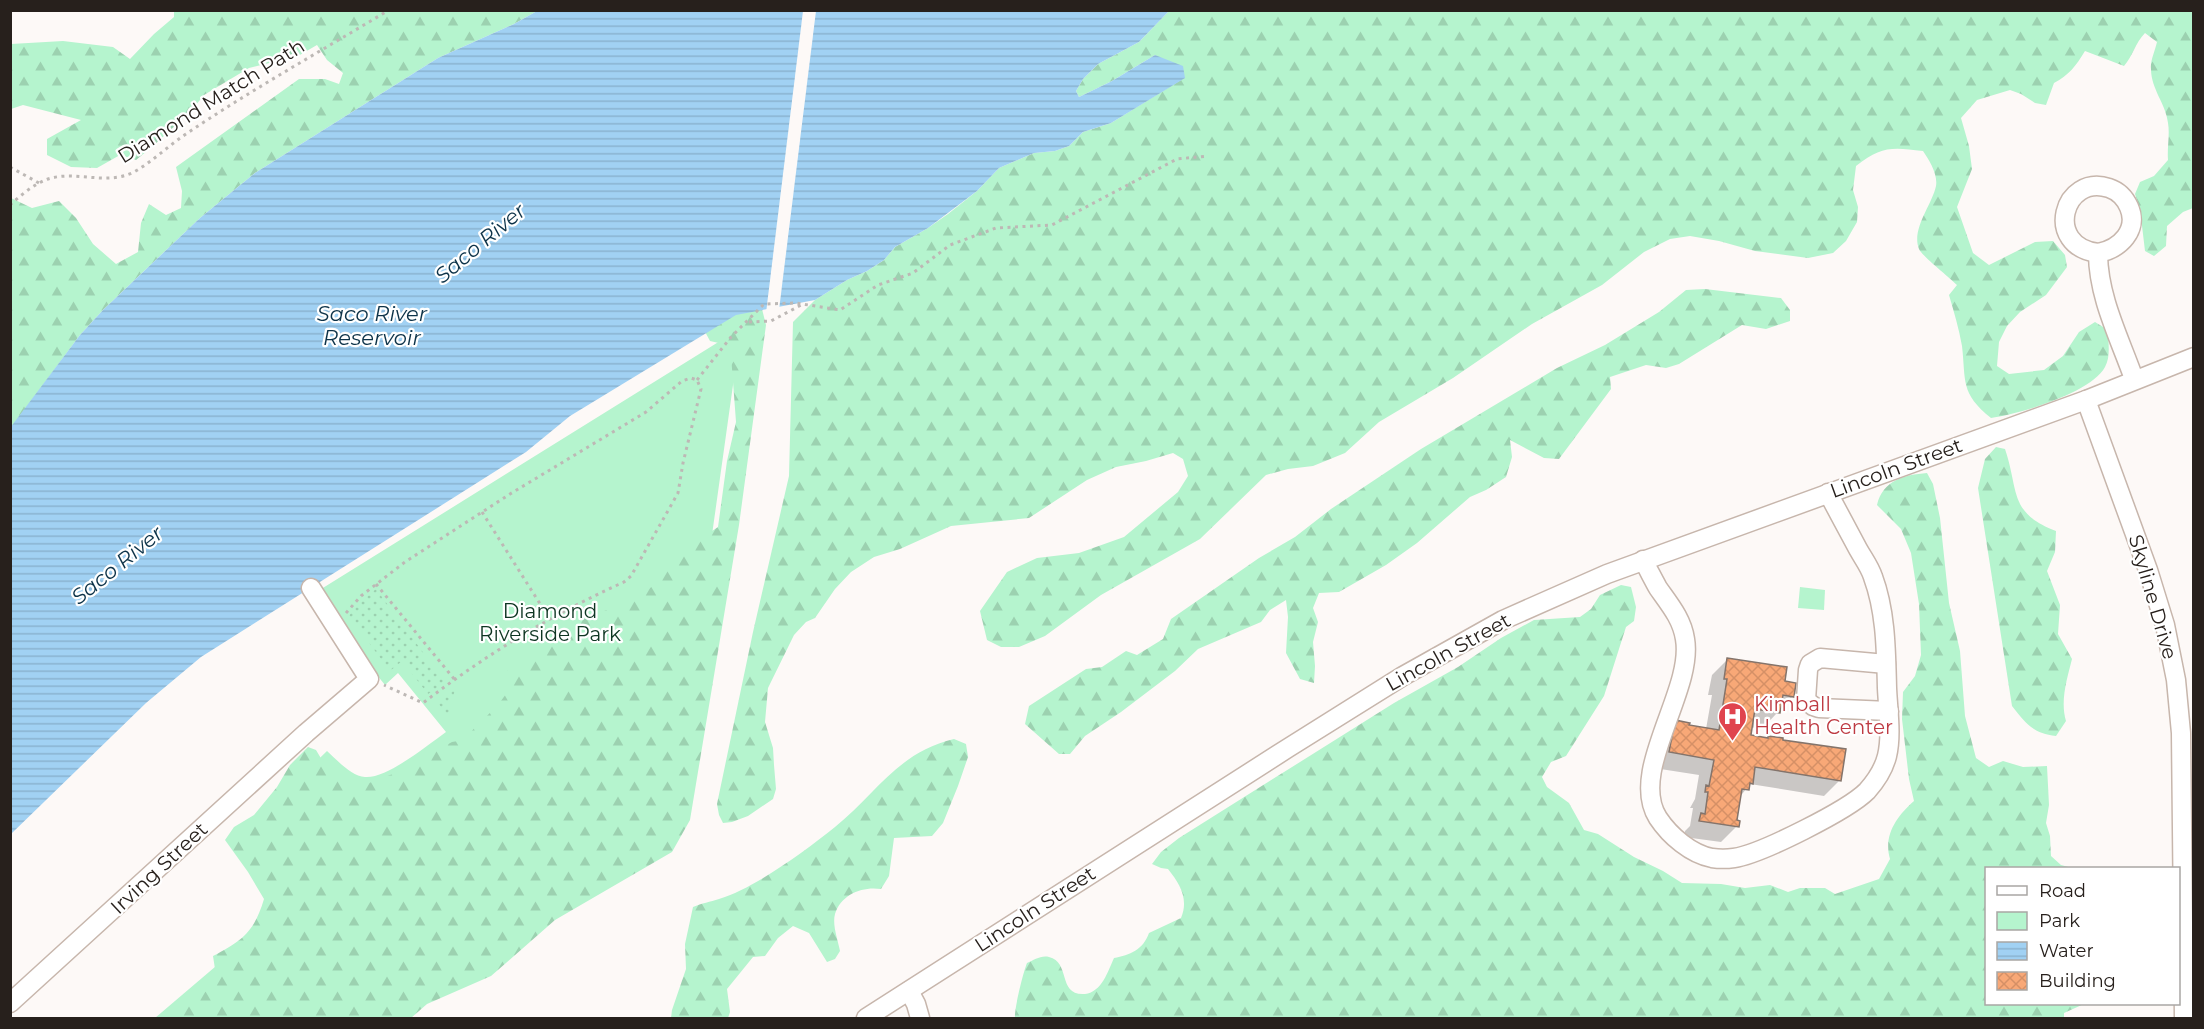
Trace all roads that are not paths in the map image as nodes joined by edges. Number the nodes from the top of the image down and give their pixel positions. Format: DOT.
graph roads {
  1 [pos="2098,253"];
  2 [pos="2193,357"];
  3 [pos="2134,379"];
  4 [pos="2086,400"];
  5 [pos="1828,493"];
  6 [pos="1643,560"];
  7 [pos="312,588"];
  8 [pos="1886,664"];
  9 [pos="1888,711"];
  10 [pos="909,991"];
  11 [pos="10,1003"];
  12 [pos="866,1018"];
  13 [pos="920,1018"];
  14 [pos="2184,1018"];
  1 -- 3 [label="street"];
  2 -- 3 [label="street, Lincoln Street"];
  3 -- 4 [label="street, Lincoln Street"];
  4 -- 5 [label="street, Lincoln Street"];
  4 -- 14 [label="street, Skyline Drive"];
  5 -- 6 [label="street, Lincoln Street"];
  5 -- 8 [label="street"];
  6 -- 9 [label="street"];
  6 -- 10 [label="street, Lincoln Street"];
  7 -- 11 [label="street, Irving Street"];
  8 -- 9 [label="street"];
  8 -- 9 [label="street"];
  10 -- 12 [label="street, Lincoln Street"];
  10 -- 13 [label="street"];
}
